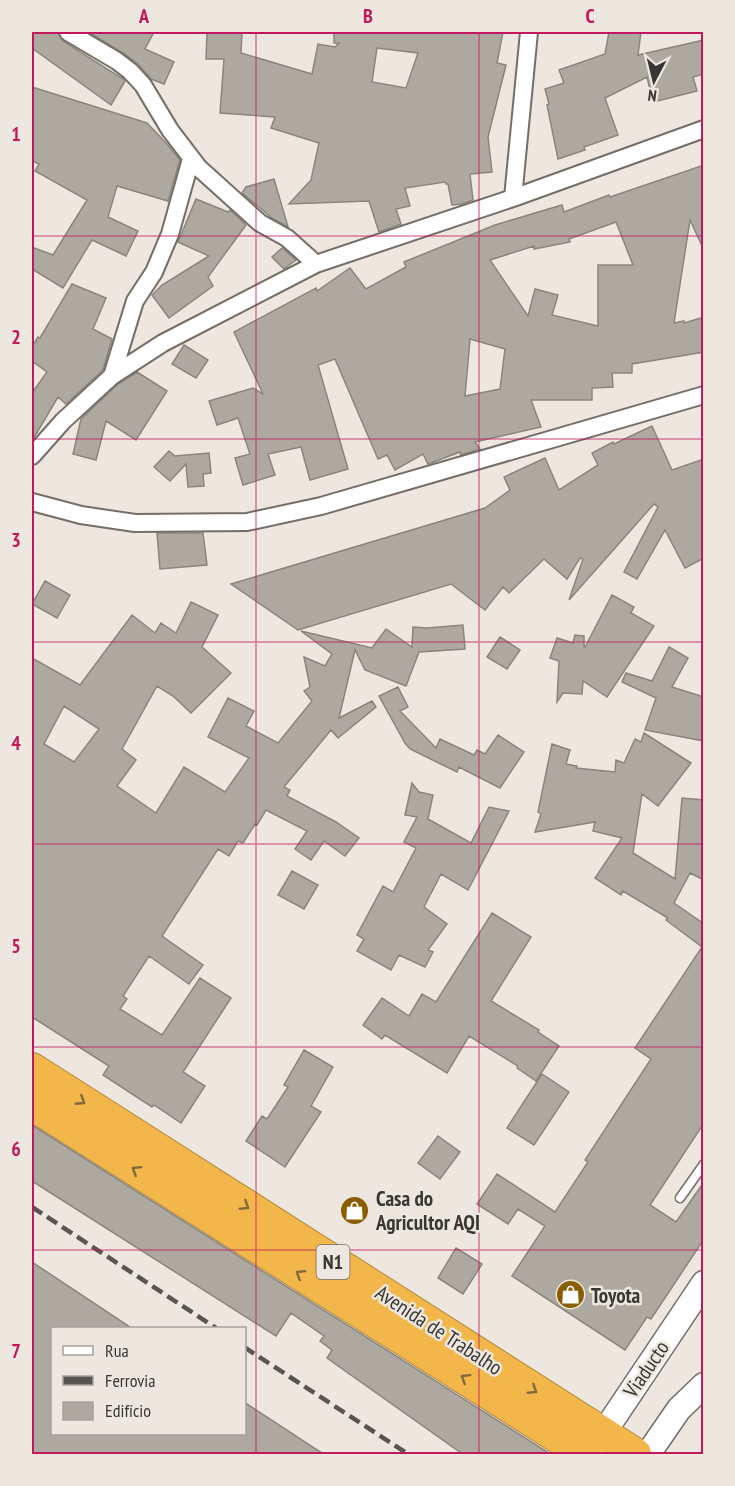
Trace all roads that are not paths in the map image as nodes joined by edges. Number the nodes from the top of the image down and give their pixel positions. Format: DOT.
graph roads {
  1 [pos="68,32"];
  2 [pos="529,32"];
  3 [pos="704,129"];
  4 [pos="191,159"];
  5 [pos="513,198"];
  6 [pos="316,264"];
  7 [pos="112,376"];
  8 [pos="704,395"];
  9 [pos="32,456"];
  10 [pos="32,502"];
  11 [pos="32,1070"];
  12 [pos="32,1104"];
  13 [pos="704,1164"];
  14 [pos="680,1198"];
  15 [pos="704,1283"];
  16 [pos="704,1385"];
  17 [pos="592,1448"];
  18 [pos="635,1455"];
  19 [pos="648,1455"];
  1 -- 4 [label="street"];
  2 -- 5 [label="street"];
  3 -- 5 [label="street"];
  4 -- 6 [label="street"];
  4 -- 7 [label="street"];
  5 -- 6 [label="street"];
  6 -- 7 [label="street"];
  7 -- 9 [label="street"];
  8 -- 10 [label="street"];
  11 -- 17 [label="highway, Avenida de Trabalho / N1, one-way"];
  17 -- 12 [label="highway, Avenida de Trabalho / N1, one-way"];
  13 -- 14 [label="lane"];
  15 -- 17 [label="street, Viaducto"];
  16 -- 19 [label="street"];
  17 -- 18 [label="highway, Avenida de Trabalho / N1"];
}
